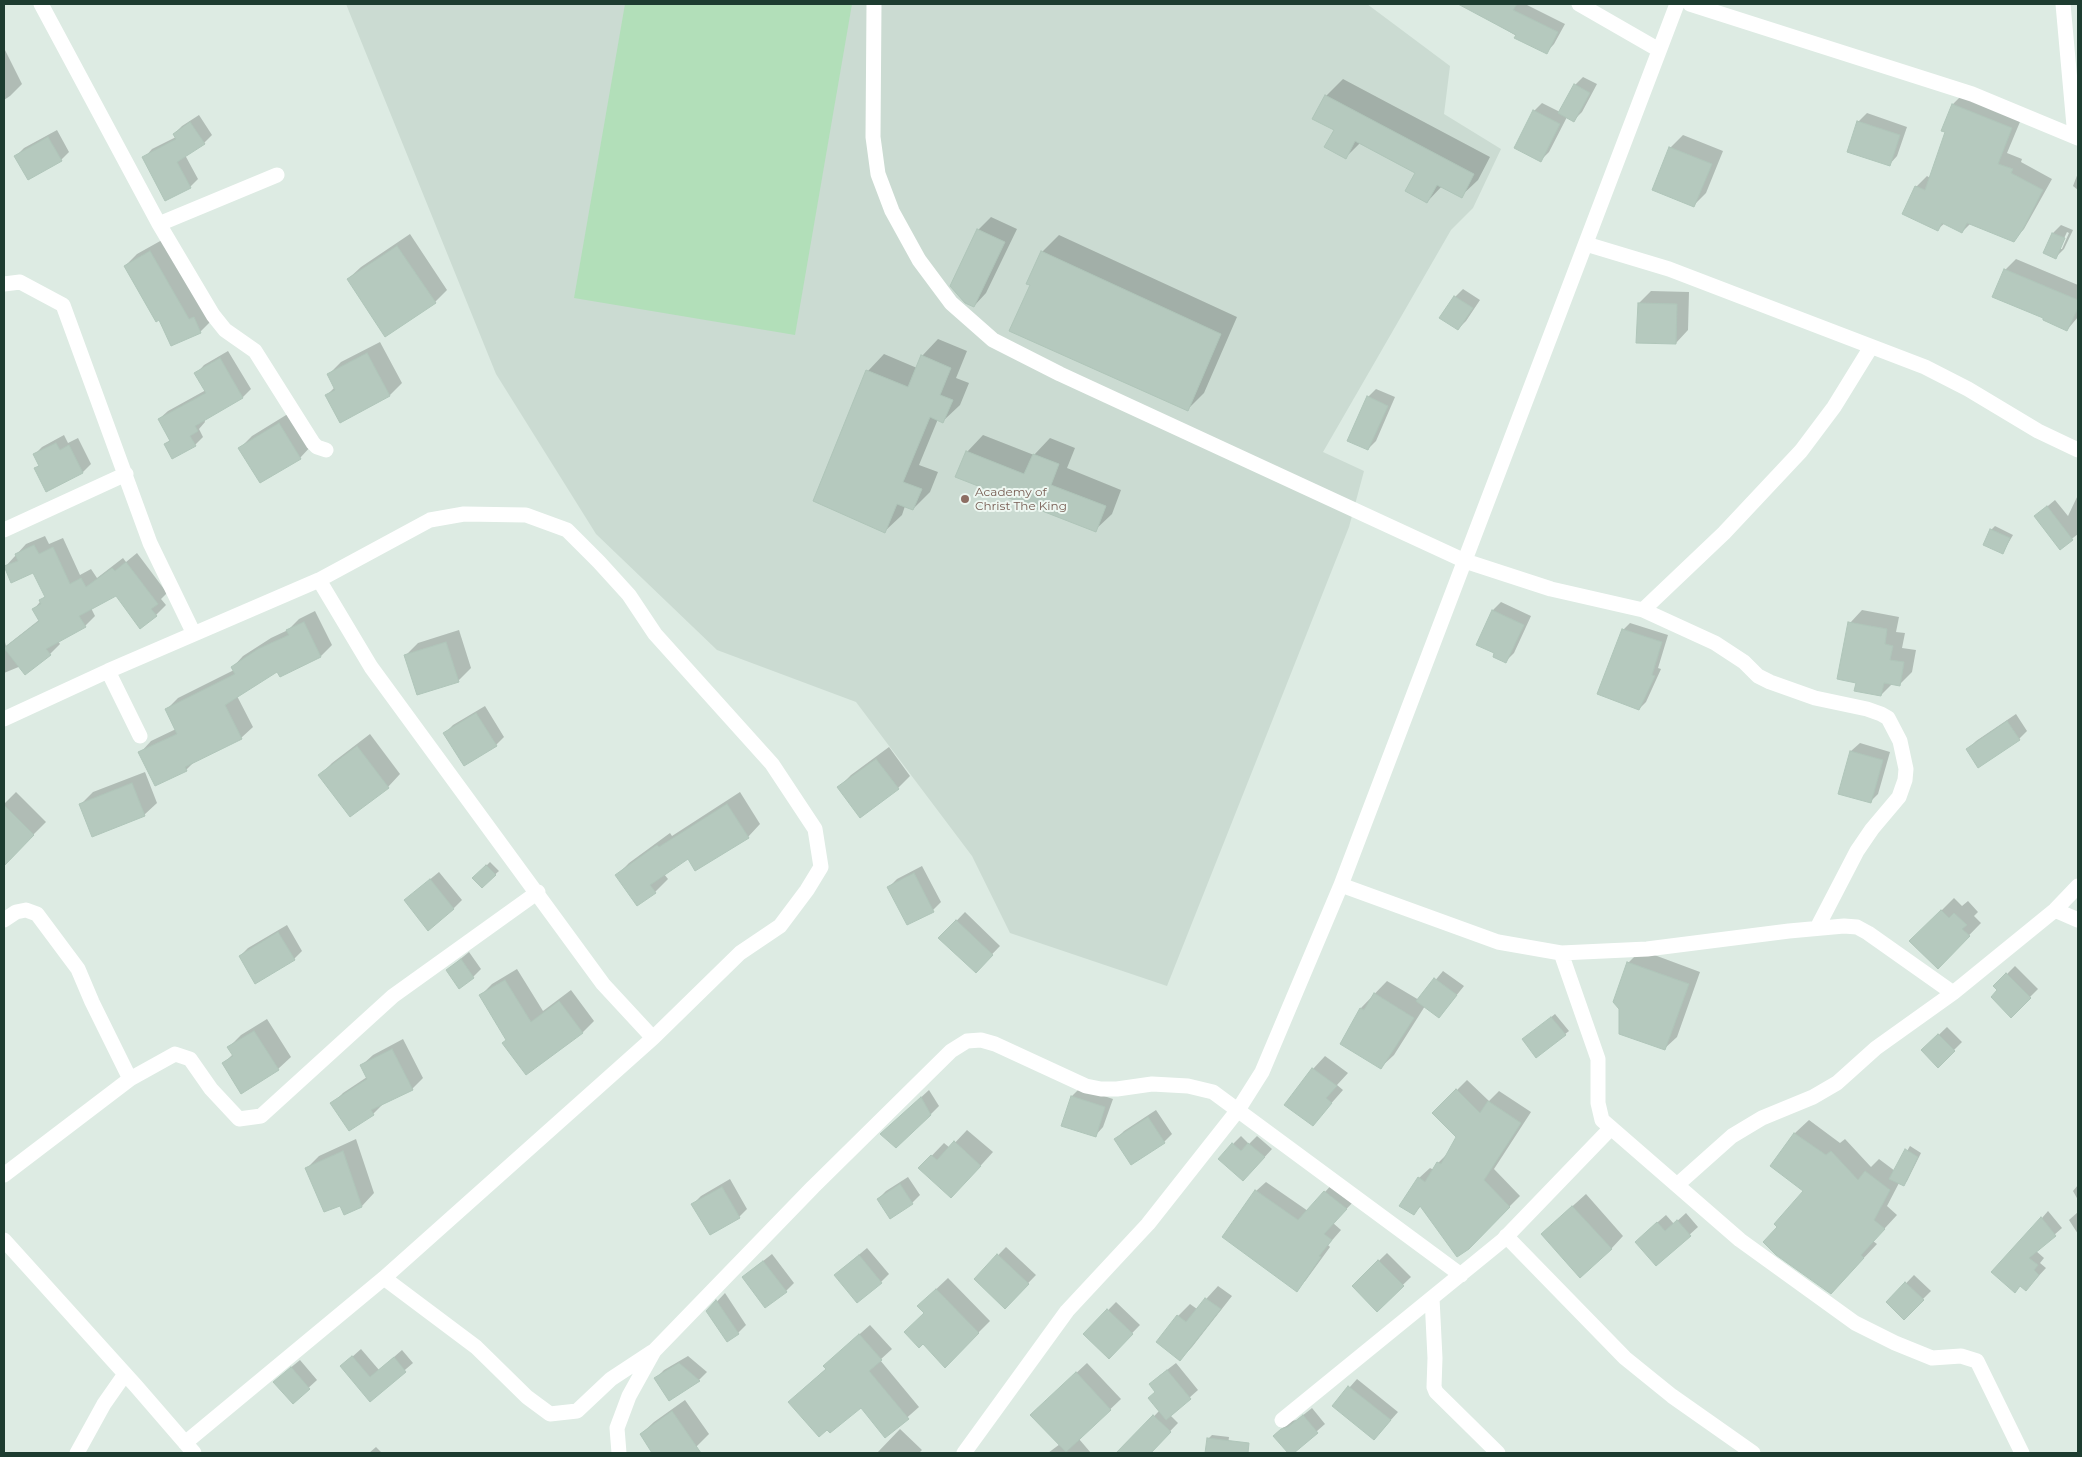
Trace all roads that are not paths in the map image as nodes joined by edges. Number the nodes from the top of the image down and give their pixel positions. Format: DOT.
graph roads {
  1 [pos="41,4"];
  2 [pos="874,4"];
  3 [pos="1579,4"];
  4 [pos="1677,4"];
  5 [pos="1690,4"];
  6 [pos="2063,4"];
  7 [pos="1659,50"];
  8 [pos="2077,137"];
  9 [pos="277,175"];
  10 [pos="158,224"];
  11 [pos="1586,244"];
  12 [pos="4,284"];
  13 [pos="1871,347"];
  14 [pos="326,450"];
  15 [pos="2078,450"];
  16 [pos="126,474"];
  17 [pos="4,530"];
  18 [pos="1465,561"];
  19 [pos="319,580"];
  20 [pos="1643,610"];
  21 [pos="194,634"];
  22 [pos="108,671"];
  23 [pos="4,719"];
  24 [pos="140,736"];
  25 [pos="1341,885"];
  26 [pos="2078,886"];
  27 [pos="538,892"];
  28 [pos="2055,910"];
  29 [pos="4,920"];
  30 [pos="2078,920"];
  31 [pos="1817,928"];
  32 [pos="1561,953"];
  33 [pos="1953,993"];
  34 [pos="653,1038"];
  35 [pos="130,1079"];
  36 [pos="1238,1110"];
  37 [pos="1612,1128"];
  38 [pos="4,1175"];
  39 [pos="1677,1185"];
  40 [pos="1506,1236"];
  41 [pos="4,1240"];
  42 [pos="1461,1275"];
  43 [pos="384,1278"];
  44 [pos="1432,1298"];
  45 [pos="654,1351"];
  46 [pos="124,1374"];
  47 [pos="1282,1420"];
  48 [pos="189,1448"];
  49 [pos="77,1453"];
  50 [pos="619,1453"];
  51 [pos="964,1453"];
  52 [pos="1498,1453"];
  53 [pos="1753,1453"];
  54 [pos="2022,1453"];
  1 -- 10 [label="street"];
  2 -- 18 [label="street"];
  3 -- 7 [label="street"];
  4 -- 7 [label="street"];
  5 -- 8 [label="street"];
  6 -- 8 [label="street"];
  7 -- 11 [label="street"];
  9 -- 10 [label="street"];
  10 -- 14 [label="street"];
  11 -- 13 [label="street"];
  11 -- 18 [label="street"];
  12 -- 16 [label="street"];
  13 -- 15 [label="street"];
  13 -- 20 [label="street"];
  16 -- 17 [label="street"];
  16 -- 21 [label="street"];
  18 -- 20 [label="street"];
  18 -- 25 [label="street"];
  19 -- 21 [label="street"];
  19 -- 27 [label="street"];
  19 -- 34 [label="street"];
  20 -- 31 [label="street"];
  21 -- 22 [label="street"];
  22 -- 23 [label="street"];
  22 -- 24 [label="street"];
  25 -- 32 [label="street"];
  25 -- 36 [label="street"];
  26 -- 28 [label="street"];
  27 -- 34 [label="street"];
  27 -- 35 [label="street"];
  28 -- 30 [label="street"];
  28 -- 33 [label="street"];
  29 -- 35 [label="street"];
  31 -- 32 [label="street"];
  31 -- 33 [label="street"];
  32 -- 37 [label="street"];
  33 -- 39 [label="street"];
  34 -- 43 [label="street"];
  35 -- 38 [label="street"];
  36 -- 42 [label="street"];
  36 -- 45 [label="street"];
  36 -- 51 [label="street"];
  37 -- 39 [label="street"];
  37 -- 40 [label="street"];
  39 -- 54 [label="street"];
  40 -- 42 [label="street"];
  40 -- 53 [label="street"];
  41 -- 46 [label="street"];
  42 -- 44 [label="street"];
  43 -- 45 [label="street"];
  43 -- 48 [label="street"];
  44 -- 47 [label="street"];
  44 -- 52 [label="street"];
  45 -- 50 [label="street"];
  46 -- 48 [label="street"];
  46 -- 49 [label="street"];
}
